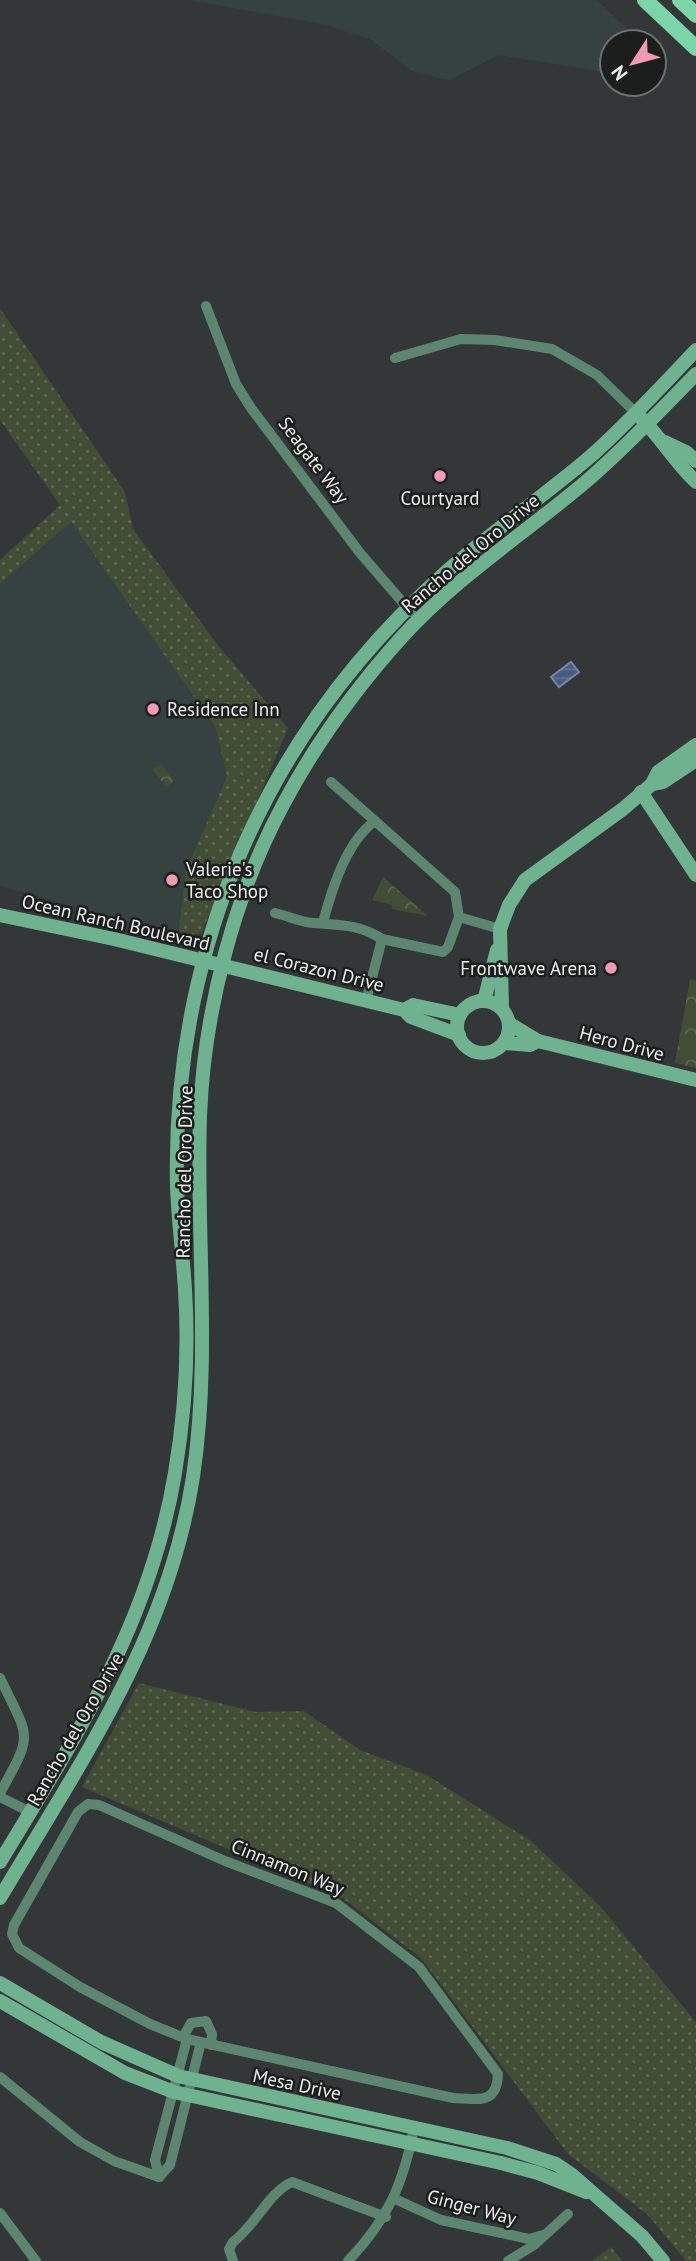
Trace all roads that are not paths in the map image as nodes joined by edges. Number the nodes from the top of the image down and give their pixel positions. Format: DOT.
graph roads {
  1 [pos="645,0"];
  2 [pos="680,0"];
  3 [pos="696,15"];
  4 [pos="696,48"];
  5 [pos="205,306"];
  6 [pos="696,350"];
  7 [pos="396,358"];
  8 [pos="696,374"];
  9 [pos="635,412"];
  10 [pos="647,424"];
  11 [pos="664,441"];
  12 [pos="696,461"];
  13 [pos="696,482"];
  14 [pos="407,609"];
  15 [pos="418,620"];
  16 [pos="696,745"];
  17 [pos="696,760"];
  18 [pos="331,782"];
  19 [pos="646,788"];
  20 [pos="375,821"];
  21 [pos="696,875"];
  22 [pos="275,913"];
  23 [pos="0,915"];
  24 [pos="459,917"];
  25 [pos="323,922"];
  26 [pos="501,934"];
  27 [pos="382,939"];
  28 [pos="203,961"];
  29 [pos="224,966"];
  30 [pos="366,1001"];
  31 [pos="484,1001"];
  32 [pos="502,1008"];
  33 [pos="404,1010"];
  34 [pos="460,1015"];
  35 [pos="510,1024"];
  36 [pos="459,1035"];
  37 [pos="538,1041"];
  38 [pos="504,1043"];
  39 [pos="696,1080"];
  40 [pos="0,1678"];
  41 [pos="3,1690"];
  42 [pos="64,1756"];
  43 [pos="0,1795"];
  44 [pos="30,1812"];
  45 [pos="46,1819"];
  46 [pos="25,1856"];
  47 [pos="0,1862"];
  48 [pos="0,1898"];
  49 [pos="0,1983"];
  50 [pos="0,2001"];
  51 [pos="185,2038"];
  52 [pos="206,2043"];
  53 [pos="0,2077"];
  54 [pos="185,2078"];
  55 [pos="181,2094"];
  56 [pos="414,2128"];
  57 [pos="411,2144"];
  58 [pos="594,2196"];
  59 [pos="395,2199"];
  60 [pos="0,2213"];
  61 [pos="568,2214"];
  62 [pos="386,2217"];
  63 [pos="542,2235"];
  64 [pos="36,2261"];
  65 [pos="233,2261"];
  66 [pos="348,2261"];
  67 [pos="508,2261"];
  68 [pos="663,2261"];
  1 -- 4 [label="main road"];
  2 -- 3 [label="main road"];
  5 -- 14 [label="street, Seagate Way"];
  6 -- 9 [label="main road, Rancho del Oro Drive"];
  7 -- 9 [label="street"];
  8 -- 10 [label="main road, Rancho del Oro Drive"];
  9 -- 10 [label="main road"];
  9 -- 14 [label="main road, Rancho del Oro Drive"];
  10 -- 11 [label="main road"];
  10 -- 15 [label="main road, Rancho del Oro Drive"];
  11 -- 12 [label="main road"];
  11 -- 13 [label="main road"];
  14 -- 15 [label="street, Seagate Way"];
  14 -- 28 [label="main road, Rancho del Oro Drive"];
  15 -- 29 [label="main road, Rancho del Oro Drive"];
  16 -- 19 [label="main road"];
  17 -- 19 [label="main road"];
  18 -- 20 [label="street"];
  19 -- 21 [label="main road"];
  19 -- 26 [label="main road"];
  20 -- 24 [label="street"];
  20 -- 25 [label="street"];
  22 -- 25 [label="street"];
  23 -- 28 [label="main road, Ocean Ranch Boulevard"];
  24 -- 26 [label="street"];
  24 -- 27 [label="street"];
  25 -- 27 [label="street"];
  26 -- 31 [label="main road"];
  26 -- 32 [label="main road"];
  27 -- 30 [label="street"];
  28 -- 29 [label="main road, Ocean Ranch Boulevard"];
  28 -- 42 [label="main road, Rancho del Oro Drive"];
  29 -- 30 [label="main road, el Corazon Drive"];
  29 -- 45 [label="main road, Rancho del Oro Drive"];
  30 -- 33 [label="main road, el Corazon Drive"];
  31 -- 32 [label="main road"];
  31 -- 34 [label="main road"];
  32 -- 35 [label="main road"];
  33 -- 34 [label="main road, el Corazon Drive"];
  33 -- 36 [label="main road, el Corazon Drive"];
  34 -- 36 [label="main road"];
  35 -- 37 [label="main road, Hero Drive"];
  35 -- 38 [label="main road"];
  36 -- 38 [label="main road"];
  37 -- 38 [label="main road, Hero Drive"];
  37 -- 39 [label="main road, Hero Drive"];
  40 -- 41 [label="street"];
  41 -- 43 [label="street"];
  42 -- 44 [label="main road, Rancho del Oro Drive"];
  42 -- 45 [label="main road"];
  43 -- 44 [label="street"];
  44 -- 46 [label="main road"];
  44 -- 47 [label="main road, Rancho del Oro Drive"];
  45 -- 46 [label="main road, Rancho del Oro Drive"];
  46 -- 48 [label="main road, Rancho del Oro Drive"];
  49 -- 54 [label="main road, Mesa Drive"];
  50 -- 55 [label="main road, Mesa Drive"];
  51 -- 52 [label="street, Cinnamon Way"];
  51 -- 52 [label="street"];
  51 -- 52 [label="street, Cinnamon Way"];
  51 -- 54 [label="street"];
  52 -- 54 [label="street"];
  53 -- 55 [label="street"];
  54 -- 55 [label="street"];
  54 -- 56 [label="main road, Mesa Drive"];
  55 -- 57 [label="main road, Mesa Drive"];
  56 -- 57 [label="street"];
  56 -- 58 [label="main road, Mesa Drive"];
  57 -- 58 [label="main road, Mesa Drive"];
  57 -- 59 [label="street"];
  58 -- 68 [label="main road, Mesa Drive"];
  59 -- 62 [label="street"];
  59 -- 63 [label="street, Ginger Way"];
  60 -- 64 [label="street"];
  61 -- 63 [label="street"];
  62 -- 65 [label="street"];
  62 -- 66 [label="street"];
  63 -- 67 [label="street"];
}
